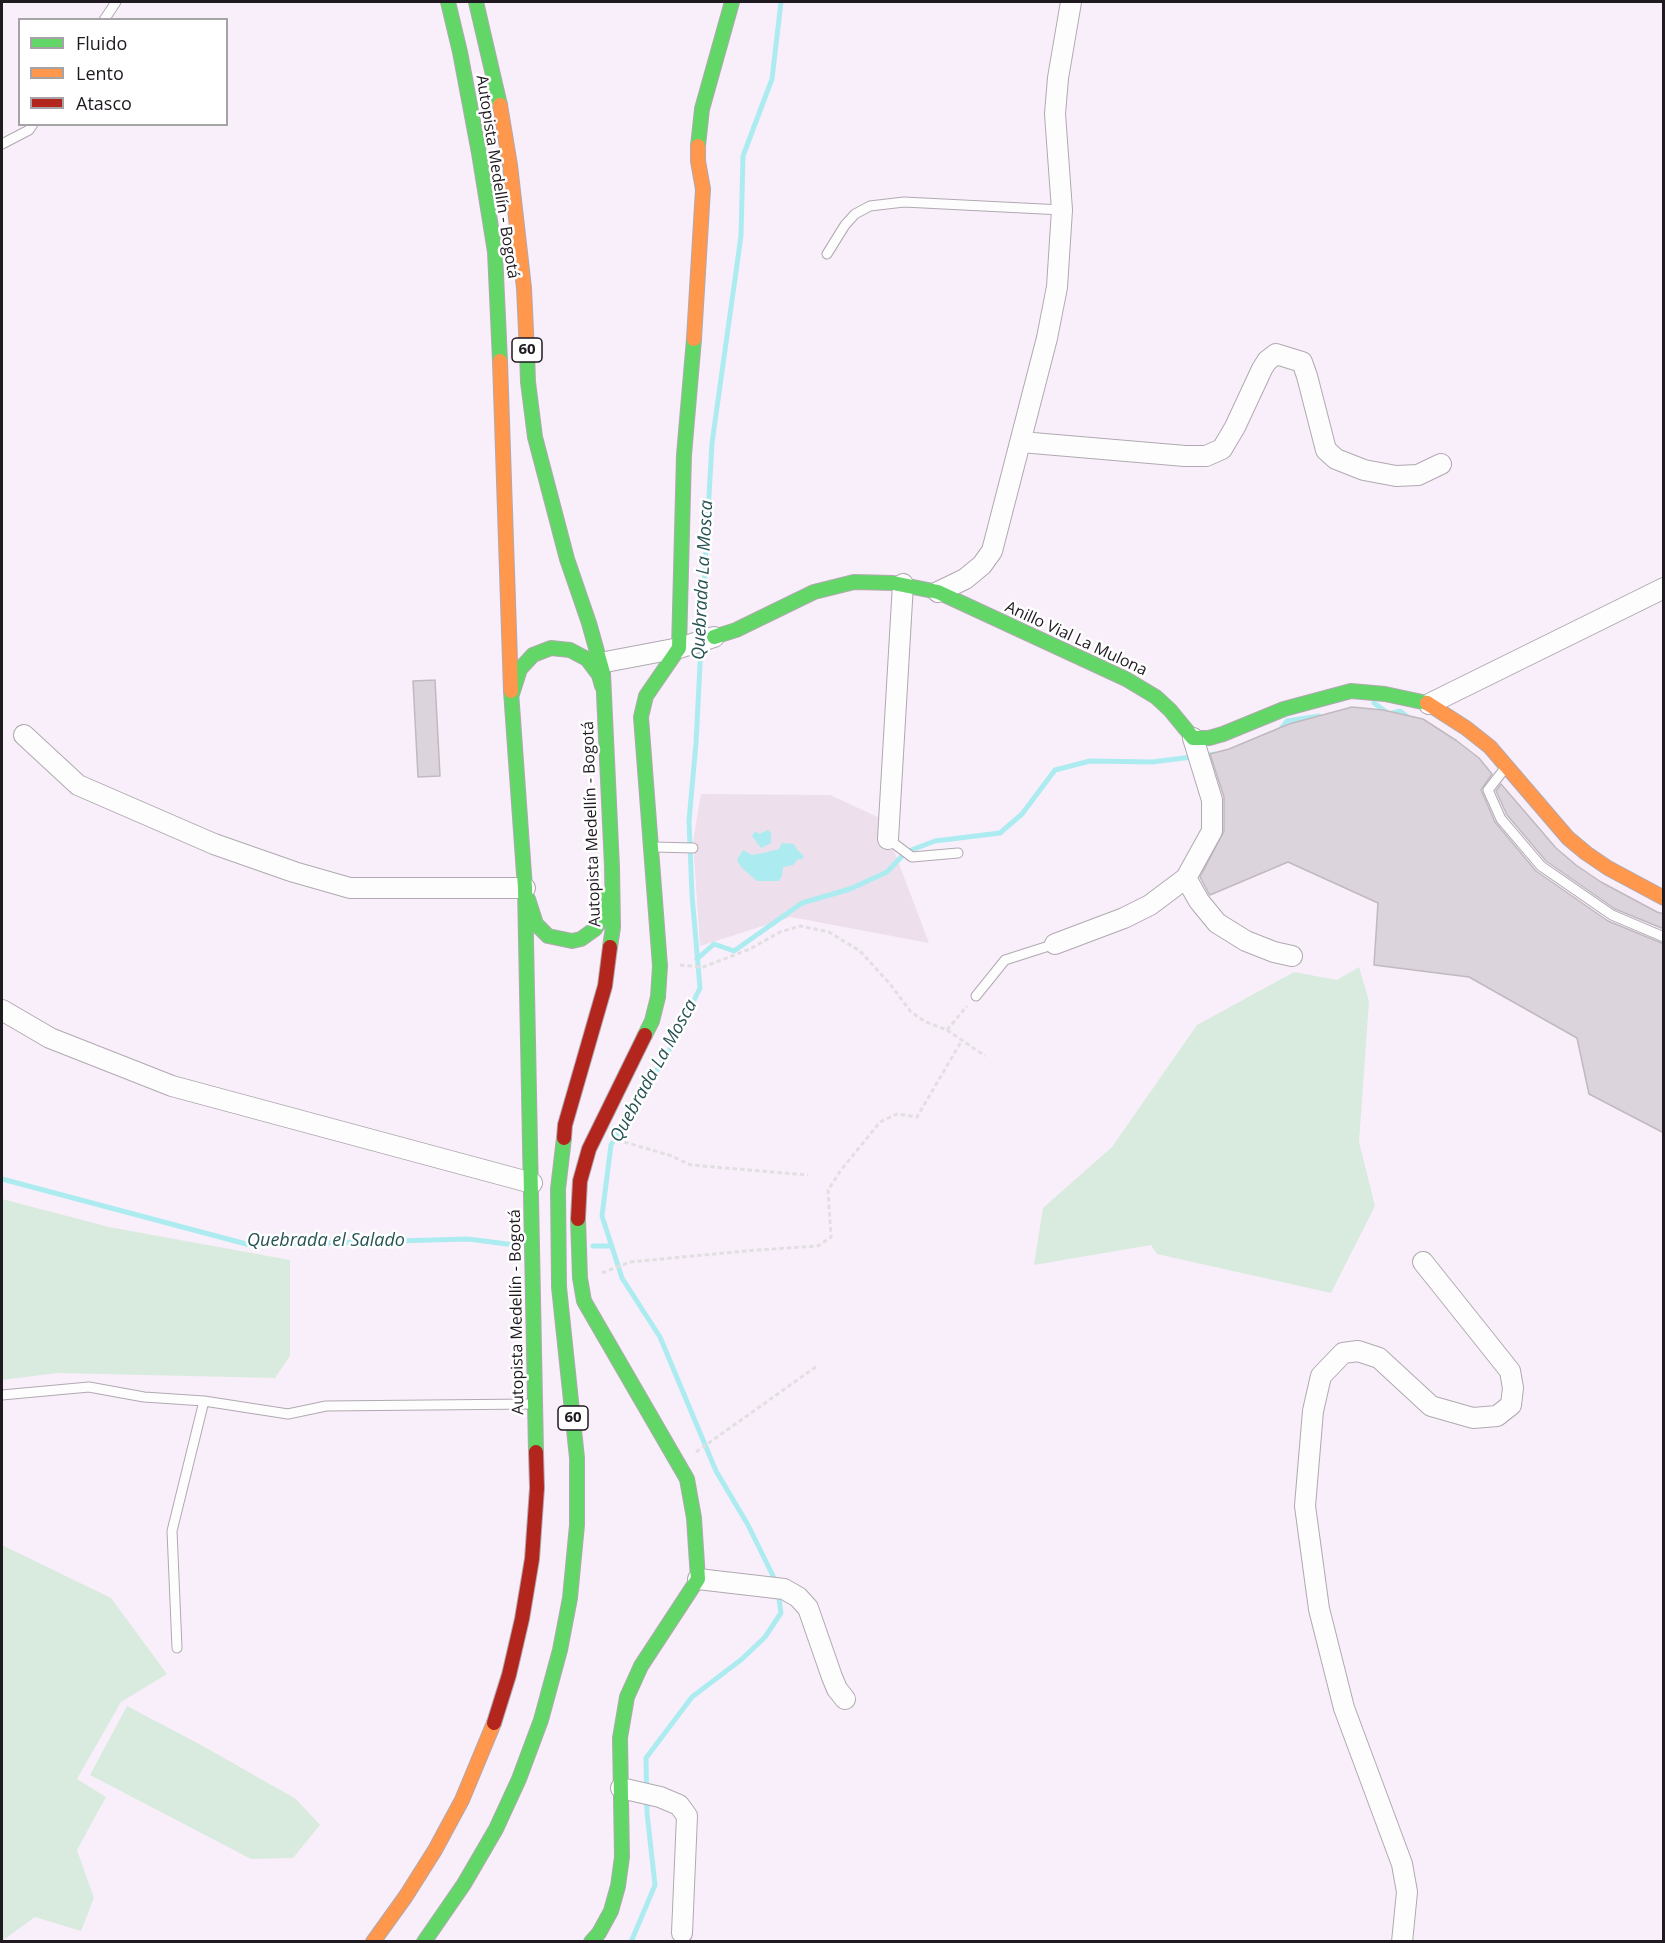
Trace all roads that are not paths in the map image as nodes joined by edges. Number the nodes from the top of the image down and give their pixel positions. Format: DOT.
graph roads {
  1 [pos="116,2"];
  2 [pos="448,2"];
  3 [pos="476,2"];
  4 [pos="732,2"];
  5 [pos="1071,2"];
  6 [pos="105,18"];
  7 [pos="31,126"];
  8 [pos="2,144"];
  9 [pos="1062,210"];
  10 [pos="827,254"];
  11 [pos="1021,442"];
  12 [pos="1441,464"];
  13 [pos="903,584"];
  14 [pos="1664,588"];
  15 [pos="938,592"];
  16 [pos="714,637"];
  17 [pos="687,646"];
  18 [pos="600,663"];
  19 [pos="603,693"];
  20 [pos="511,697"];
  21 [pos="1429,704"];
  22 [pos="24,735"];
  23 [pos="1194,741"];
  24 [pos="1507,765"];
  25 [pos="888,839"];
  26 [pos="659,847"];
  27 [pos="693,848"];
  28 [pos="958,853"];
  29 [pos="612,867"];
  30 [pos="1186,878"];
  31 [pos="525,888"];
  32 [pos="1664,898"];
  33 [pos="1664,937"];
  34 [pos="1055,944"];
  35 [pos="1292,956"];
  36 [pos="976,996"];
  37 [pos="2,1010"];
  38 [pos="532,1183"];
  39 [pos="1423,1262"];
  40 [pos="2,1395"];
  41 [pos="204,1401"];
  42 [pos="534,1404"];
  43 [pos="698,1579"];
  44 [pos="177,1648"];
  45 [pos="845,1700"];
  46 [pos="629,1790"];
  47 [pos="682,1933"];
  48 [pos="373,1941"];
  49 [pos="424,1941"];
  50 [pos="591,1941"];
  51 [pos="1402,1941"];
  1 -- 6 [label="lane"];
  2 -- 20 [label="main road, Autopista Medellín - Bogotá / 60"];
  3 -- 18 [label="main road, Autopista Medellín - Bogotá / 60"];
  4 -- 17 [label="main road"];
  5 -- 9 [label="street"];
  7 -- 8 [label="lane"];
  9 -- 10 [label="lane"];
  9 -- 11 [label="street"];
  11 -- 12 [label="street"];
  11 -- 15 [label="street"];
  13 -- 15 [label="main road, Anillo Vial La Mulona"];
  13 -- 16 [label="main road, Anillo Vial La Mulona"];
  13 -- 25 [label="street"];
  14 -- 21 [label="street"];
  15 -- 23 [label="main road, Anillo Vial La Mulona"];
  16 -- 17 [label="street"];
  17 -- 18 [label="street"];
  17 -- 26 [label="main road"];
  18 -- 19 [label="main road, Autopista Medellín - Bogotá / 60"];
  19 -- 20 [label="main road"];
  19 -- 29 [label="main road, Autopista Medellín - Bogotá / 60"];
  20 -- 31 [label="main road, Autopista Medellín - Bogotá / 60"];
  21 -- 23 [label="main road"];
  21 -- 24 [label="main road"];
  22 -- 31 [label="street"];
  23 -- 30 [label="street"];
  24 -- 32 [label="main road"];
  24 -- 33 [label="lane"];
  25 -- 28 [label="lane"];
  26 -- 27 [label="lane"];
  26 -- 43 [label="main road"];
  29 -- 31 [label="main road"];
  29 -- 49 [label="main road, Autopista Medellín - Bogotá / 60"];
  30 -- 34 [label="street"];
  30 -- 35 [label="street"];
  31 -- 38 [label="main road, Autopista Medellín - Bogotá / 60"];
  34 -- 36 [label="lane"];
  37 -- 38 [label="street"];
  38 -- 42 [label="main road, Autopista Medellín - Bogotá / 60"];
  39 -- 51 [label="street"];
  40 -- 41 [label="lane"];
  41 -- 42 [label="lane"];
  41 -- 44 [label="lane"];
  42 -- 48 [label="main road, Autopista Medellín - Bogotá / 60"];
  43 -- 45 [label="street"];
  43 -- 46 [label="main road"];
  46 -- 47 [label="street"];
  46 -- 50 [label="main road"];
}
